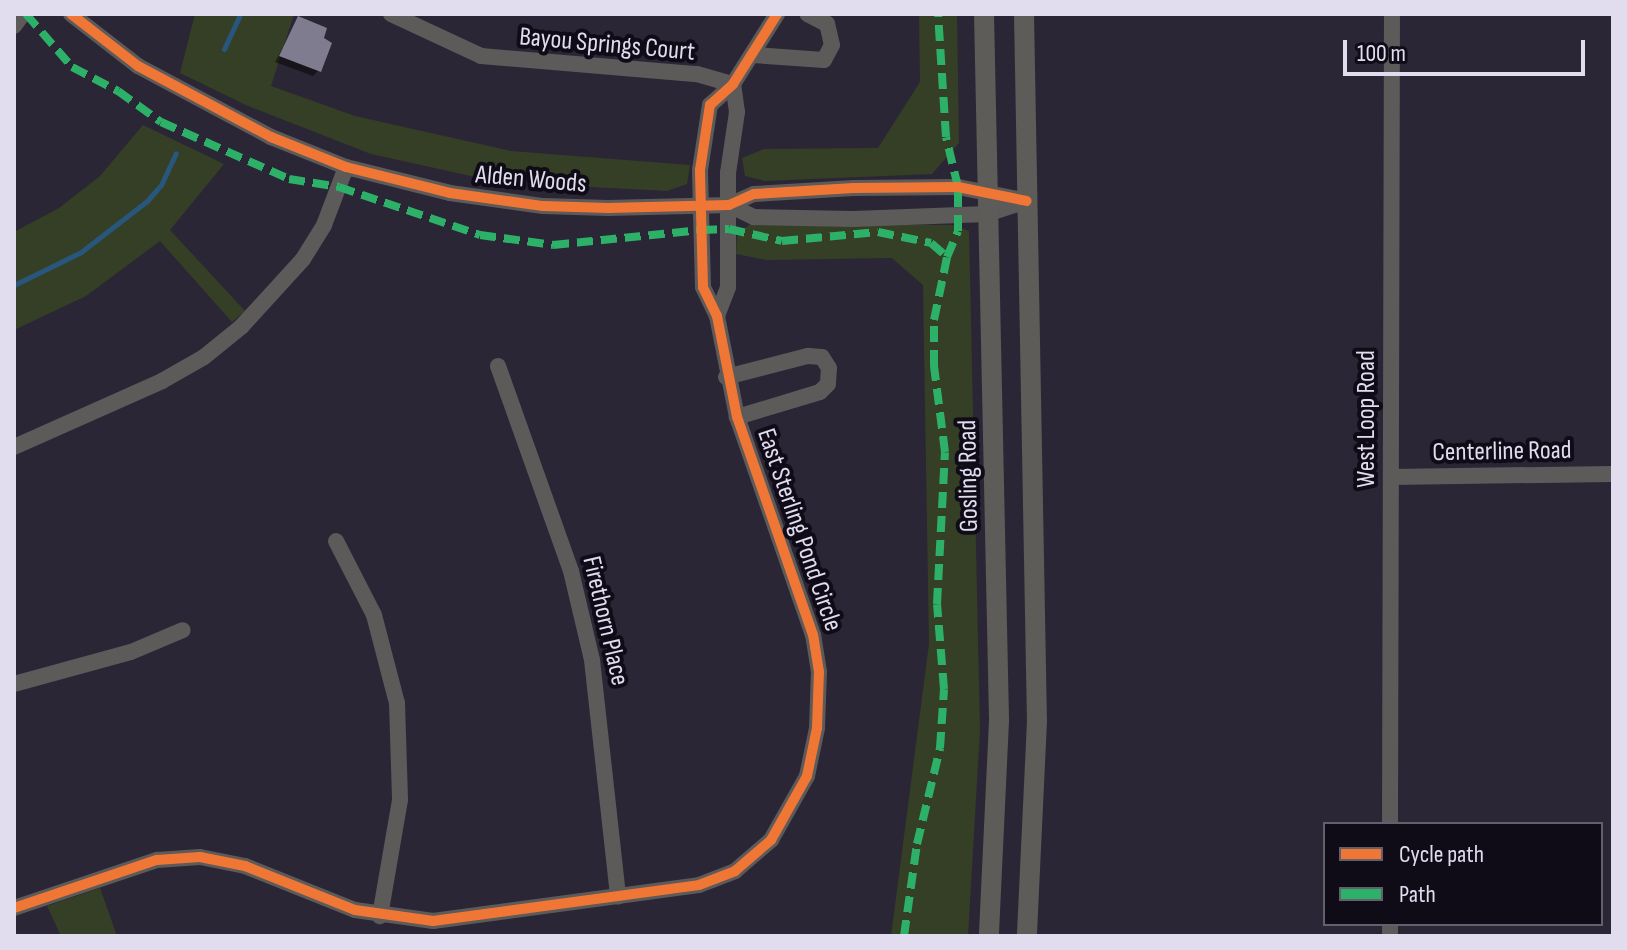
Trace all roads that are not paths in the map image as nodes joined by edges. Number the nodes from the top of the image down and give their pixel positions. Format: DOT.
graph roads {
  1 [pos="23,14"];
  2 [pos="71,14"];
  3 [pos="391,14"];
  4 [pos="777,14"];
  5 [pos="807,14"];
  6 [pos="984,14"];
  7 [pos="1024,14"];
  8 [pos="1392,14"];
  9 [pos="14,26"];
  10 [pos="753,55"];
  11 [pos="733,84"];
  12 [pos="346,167"];
  13 [pos="987,192"];
  14 [pos="1027,201"];
  15 [pos="729,205"];
  16 [pos="701,206"];
  17 [pos="987,214"];
  18 [pos="717,316"];
  19 [pos="498,366"];
  20 [pos="726,377"];
  21 [pos="737,417"];
  22 [pos="14,447"];
  23 [pos="1613,474"];
  24 [pos="1391,477"];
  25 [pos="336,541"];
  26 [pos="183,630"];
  27 [pos="14,684"];
  28 [pos="1390,822"];
  29 [pos="618,897"];
  30 [pos="14,908"];
  31 [pos="380,916"];
  32 [pos="989,936"];
  33 [pos="1027,936"];
  1 -- 9 [label="street"];
  2 -- 12 [label="street, Alden Woods"];
  3 -- 11 [label="street, Bayou Springs Court"];
  4 -- 10 [label="street, East Sterling Pond Circle"];
  5 -- 10 [label="street"];
  6 -- 13 [label="main road, Gosling Road"];
  7 -- 14 [label="main road"];
  8 -- 24 [label="street, West Loop Road"];
  10 -- 11 [label="street, East Sterling Pond Circle"];
  11 -- 15 [label="street, East Sterling Pond Circle"];
  11 -- 16 [label="street, East Sterling Pond Circle"];
  12 -- 16 [label="street, Alden Woods"];
  12 -- 22 [label="street"];
  13 -- 14 [label="street, Alden Woods"];
  13 -- 15 [label="street, Alden Woods"];
  13 -- 17 [label="main road, Gosling Road"];
  14 -- 17 [label="street, Alden Woods"];
  14 -- 33 [label="main road"];
  15 -- 16 [label="street, Alden Woods"];
  15 -- 17 [label="street, Alden Woods"];
  15 -- 18 [label="street, East Sterling Pond Circle"];
  16 -- 18 [label="street, East Sterling Pond Circle"];
  17 -- 32 [label="main road, Gosling Road"];
  18 -- 20 [label="street, East Sterling Pond Circle"];
  19 -- 29 [label="street, Firethorn Place"];
  20 -- 21 [label="street, East Sterling Pond Circle"];
  20 -- 21 [label="street"];
  21 -- 29 [label="street, East Sterling Pond Circle"];
  23 -- 24 [label="street, Centerline Road"];
  24 -- 28 [label="street, West Loop Road"];
  25 -- 31 [label="street"];
  26 -- 27 [label="street"];
  29 -- 31 [label="street, East Sterling Pond Circle"];
  30 -- 31 [label="street, East Sterling Pond Circle"];
}
